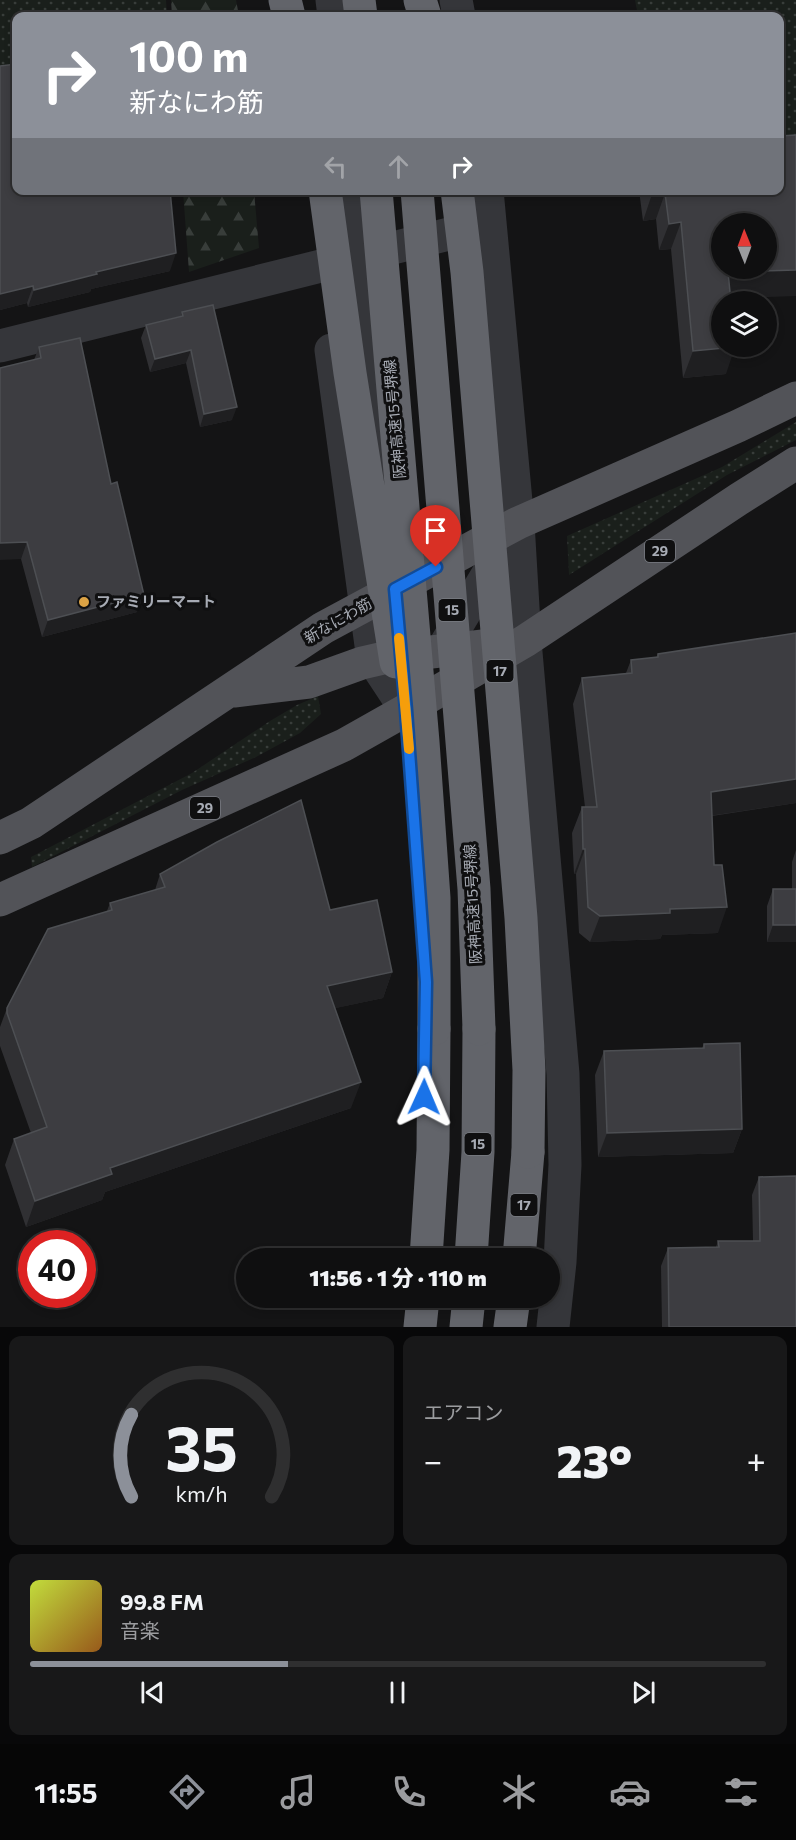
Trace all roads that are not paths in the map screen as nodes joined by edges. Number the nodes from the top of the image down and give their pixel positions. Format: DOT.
graph roads {
  1 [pos="315,195"];
  2 [pos="326,195"];
  3 [pos="350,195"];
  4 [pos="376,195"];
  5 [pos="417,195"];
  6 [pos="458,195"];
  7 [pos="488,195"];
  8 [pos="491,224"];
  9 [pos="355,257"];
  10 [pos="320,266"];
  11 [pos="0,346"];
  12 [pos="796,398"];
  13 [pos="796,463"];
  14 [pos="518,523"];
  15 [pos="395,589"];
  16 [pos="365,606"];
  17 [pos="525,641"];
  18 [pos="442,650"];
  19 [pos="387,658"];
  20 [pos="226,692"];
  21 [pos="406,710"];
  22 [pos="0,837"];
  23 [pos="434,898"];
  24 [pos="0,900"];
  25 [pos="415,1248"];
  26 [pos="427,1248"];
  27 [pos="472,1248"];
  28 [pos="520,1248"];
  29 [pos="410,1308"];
  30 [pos="422,1308"];
  31 [pos="468,1308"];
  32 [pos="513,1308"];
  33 [pos="409,1327"];
  34 [pos="420,1327"];
  35 [pos="466,1327"];
  36 [pos="510,1327"];
  37 [pos="553,1327"];
  1 -- 10 [label="street"];
  2 -- 23 [label="highway, bridge"];
  3 -- 9 [label="street"];
  4 -- 23 [label="highway, 阪神高速15号堺線, bridge"];
  5 -- 27 [label="highway, 阪神高速15号堺線 / 15, bridge"];
  6 -- 28 [label="highway, 17, bridge"];
  7 -- 8 [label="street"];
  8 -- 9 [label="street"];
  8 -- 14 [label="street"];
  9 -- 10 [label="street"];
  9 -- 15 [label="street"];
  10 -- 11 [label="street"];
  10 -- 16 [label="street"];
  12 -- 14 [label="main road, 新なにわ筋"];
  13 -- 17 [label="main road, 29"];
  14 -- 15 [label="main road, 新なにわ筋"];
  14 -- 17 [label="street"];
  14 -- 18 [label="street"];
  15 -- 16 [label="main road, 新なにわ筋"];
  15 -- 19 [label="street"];
  16 -- 19 [label="street"];
  16 -- 20 [label="main road, 新なにわ筋"];
  17 -- 18 [label="main road"];
  17 -- 21 [label="main road, 29"];
  17 -- 37 [label="street"];
  18 -- 19 [label="main road"];
  18 -- 21 [label="street"];
  19 -- 20 [label="main road"];
  19 -- 21 [label="street"];
  20 -- 22 [label="main road, 新なにわ筋"];
  21 -- 24 [label="main road, 29"];
  21 -- 25 [label="street"];
  23 -- 26 [label="highway, 阪神高速15号堺線, bridge"];
  29 -- 33 [label="street"];
  30 -- 34 [label="highway"];
  31 -- 35 [label="highway"];
  32 -- 36 [label="highway"];
}
